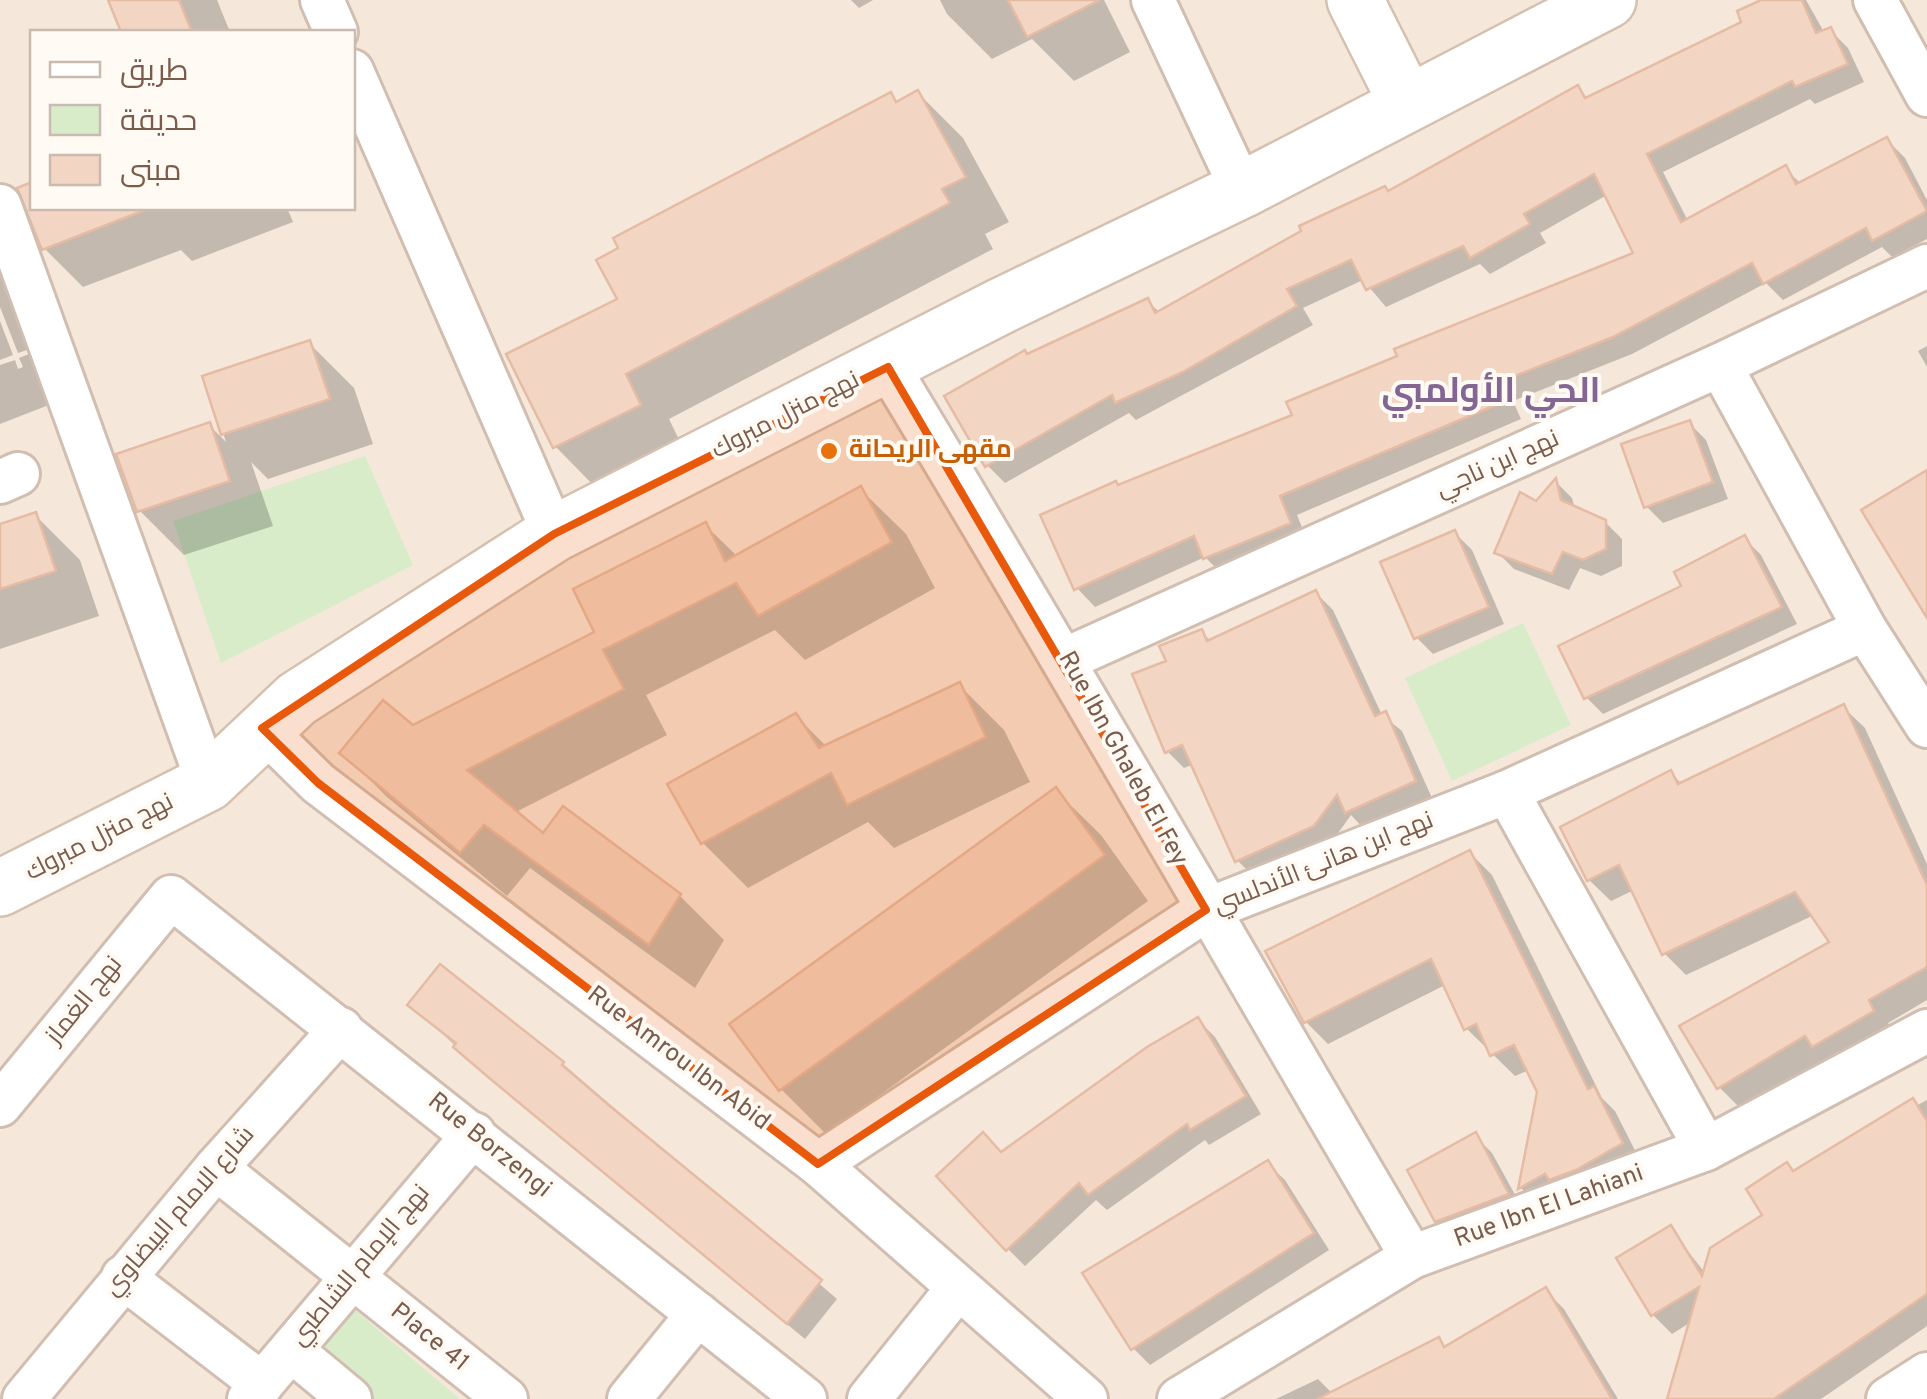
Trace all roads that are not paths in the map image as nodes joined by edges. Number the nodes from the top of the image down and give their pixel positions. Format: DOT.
graph roads {
  1 [pos="322,0"];
  2 [pos="1153,0"];
  3 [pos="1355,0"];
  4 [pos="1608,0"];
  5 [pos="1875,0"];
  6 [pos="335,30"];
  7 [pos="355,78"];
  8 [pos="1927,96"];
  9 [pos="1406,101"];
  10 [pos="1242,190"];
  11 [pos="0,206"];
  12 [pos="1927,266"];
  13 [pos="1720,365"];
  14 [pos="888,367"];
  15 [pos="554,534"];
  16 [pos="1865,629"];
  17 [pos="1066,659"];
  18 [pos="1927,726"];
  19 [pos="262,728"];
  20 [pos="208,783"];
  21 [pos="1507,792"];
  22 [pos="0,888"];
  23 [pos="171,897"];
  24 [pos="1206,910"];
  25 [pos="341,1029"];
  26 [pos="1927,1031"];
  27 [pos="0,1105"];
  28 [pos="474,1134"];
  29 [pos="1706,1150"];
  30 [pos="818,1164"];
  31 [pos="216,1168"];
  32 [pos="1412,1257"];
  33 [pos="123,1277"];
  34 [pos="353,1277"];
  35 [pos="958,1288"];
  36 [pos="698,1314"];
  37 [pos="291,1350"];
  38 [pos="1927,1374"];
  39 [pos="0,1387"];
  40 [pos="256,1392"];
  41 [pos="14,1399"];
  42 [pos="24,1399"];
  43 [pos="350,1399"];
  44 [pos="506,1399"];
  45 [pos="629,1399"];
  46 [pos="805,1399"];
  47 [pos="869,1399"];
  48 [pos="1086,1399"];
  49 [pos="1179,1399"];
  50 [pos="1888,1399"];
  1 -- 6 [label="street"];
  2 -- 10 [label="street"];
  3 -- 9 [label="street"];
  4 -- 9 [label="street, نهج منزل مبروك"];
  5 -- 8 [label="street"];
  7 -- 15 [label="street"];
  9 -- 10 [label="street, نهج منزل مبروك"];
  10 -- 14 [label="street, نهج منزل مبروك"];
  11 -- 20 [label="street"];
  12 -- 13 [label="street, نهج ابن ناجي"];
  13 -- 16 [label="street"];
  13 -- 17 [label="street, نهج ابن ناجي"];
  14 -- 15 [label="street, نهج منزل مبروك"];
  14 -- 17 [label="street, Rue Ibn Ghaleb El Fey"];
  15 -- 19 [label="street, نهج منزل مبروك"];
  16 -- 18 [label="street"];
  16 -- 21 [label="street, نهج ابن هانئ الأندلسي"];
  17 -- 24 [label="street, Rue Ibn Ghaleb El Fey"];
  19 -- 20 [label="street, نهج منزل مبروك"];
  19 -- 30 [label="street, Rue Amrou Ibn Abid"];
  20 -- 22 [label="street, نهج منزل مبروك"];
  21 -- 24 [label="street, نهج ابن هانئ الأندلسي"];
  21 -- 29 [label="street"];
  23 -- 25 [label="street, Rue Borzengi"];
  23 -- 27 [label="street, نهج الغماز"];
  24 -- 30 [label="street, نهج ابن هانئ الأندلسي"];
  24 -- 32 [label="street, Rue Ibn Ghaleb El Fey"];
  25 -- 28 [label="street, Rue Borzengi"];
  25 -- 31 [label="street, شارع الامام البيضاوي"];
  26 -- 29 [label="street, Rue Ibn El Lahiani"];
  28 -- 34 [label="street, نهج الإمام الشاطبي"];
  28 -- 36 [label="street, Rue Borzengi"];
  29 -- 32 [label="street, Rue Ibn El Lahiani"];
  30 -- 35 [label="street, Rue Amrou Ibn Abid"];
  31 -- 33 [label="street, شارع الامام البيضاوي"];
  31 -- 34 [label="street, Place 41"];
  32 -- 49 [label="street, Rue Ibn El Lahiani"];
  33 -- 40 [label="street"];
  33 -- 42 [label="street, شارع الامام البيضاوي"];
  34 -- 37 [label="street, نهج الإمام الشاطبي"];
  34 -- 44 [label="street, Place 41"];
  35 -- 47 [label="street"];
  35 -- 48 [label="street, Rue Amrou Ibn Abid"];
  36 -- 45 [label="street"];
  36 -- 46 [label="street, Rue Borzengi"];
  37 -- 40 [label="street, نهج الإمام الشاطبي"];
  37 -- 43 [label="street"];
  38 -- 50 [label="street"];
  39 -- 41 [label="street"];
}
